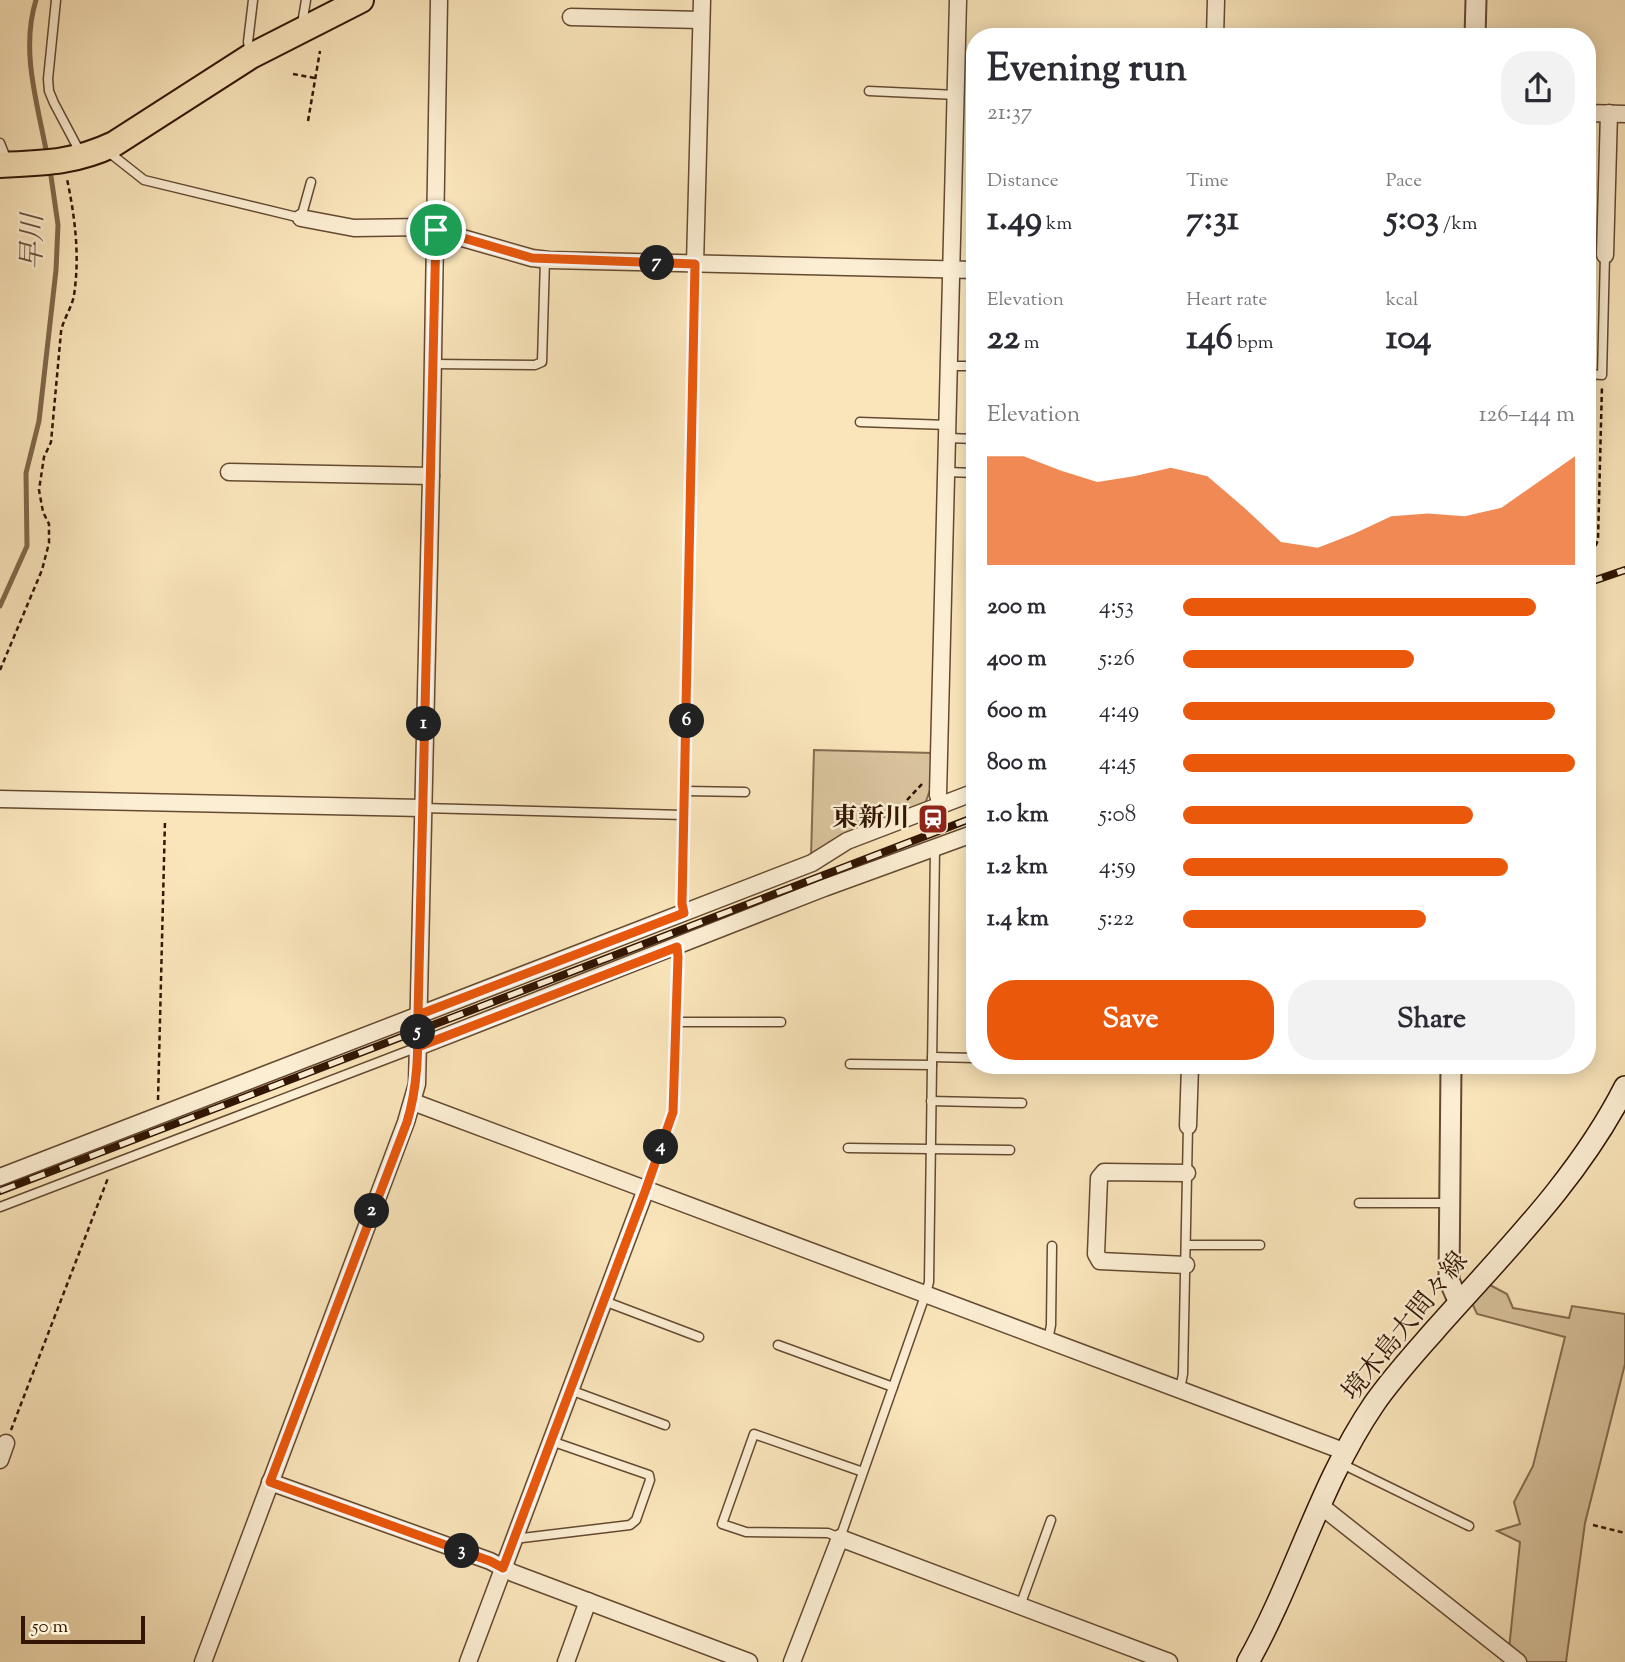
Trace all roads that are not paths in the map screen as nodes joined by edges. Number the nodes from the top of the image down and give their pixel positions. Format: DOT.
graph roads {
  1 [pos="56,0"];
  2 [pos="253,0"];
  3 [pos="306,0"];
  4 [pos="361,0"];
  5 [pos="439,0"];
  6 [pos="702,0"];
  7 [pos="958,0"];
  8 [pos="1216,0"];
  9 [pos="1476,0"];
  10 [pos="572,17"];
  11 [pos="701,20"];
  12 [pos="306,27"];
  13 [pos="1214,28"];
  14 [pos="1475,28"];
  15 [pos="251,56"];
  16 [pos="869,91"];
  17 [pos="957,95"];
  18 [pos="1596,113"];
  19 [pos="1617,113"];
  20 [pos="78,157"];
  21 [pos="10,159"];
  22 [pos="311,182"];
  23 [pos="301,218"];
  24 [pos="436,230"];
  25 [pos="1605,255"];
  26 [pos="545,259"];
  27 [pos="695,264"];
  28 [pos="953,269"];
  29 [pos="966,270"];
  30 [pos="433,364"];
  31 [pos="950,366"];
  32 [pos="966,366"];
  33 [pos="1596,375"];
  34 [pos="860,422"];
  35 [pos="948,432"];
  36 [pos="966,437"];
  37 [pos="229,472"];
  38 [pos="947,472"];
  39 [pos="966,473"];
  40 [pos="431,476"];
  41 [pos="685,791"];
  42 [pos="745,792"];
  43 [pos="966,795"];
  44 [pos="0,799"];
  45 [pos="941,805"];
  46 [pos="422,808"];
  47 [pos="684,815"];
  48 [pos="966,836"];
  49 [pos="935,848"];
  50 [pos="684,913"];
  51 [pos="677,947"];
  52 [pos="418,1015"];
  53 [pos="677,1021"];
  54 [pos="781,1022"];
  55 [pos="418,1047"];
  56 [pos="966,1059"];
  57 [pos="932,1061"];
  58 [pos="850,1064"];
  59 [pos="1190,1074"];
  60 [pos="1451,1074"];
  61 [pos="1625,1087"];
  62 [pos="931,1101"];
  63 [pos="413,1102"];
  64 [pos="1022,1103"];
  65 [pos="1188,1126"];
  66 [pos="848,1147"];
  67 [pos="930,1149"];
  68 [pos="1010,1150"];
  69 [pos="1187,1173"];
  70 [pos="0,1177"];
  71 [pos="646,1189"];
  72 [pos="1359,1203"];
  73 [pos="1449,1203"];
  74 [pos="0,1208"];
  75 [pos="1186,1245"];
  76 [pos="1261,1245"];
  77 [pos="1052,1246"];
  78 [pos="1186,1265"];
  79 [pos="926,1293"];
  80 [pos="604,1301"];
  81 [pos="1459,1303"];
  82 [pos="699,1337"];
  83 [pos="1048,1339"];
  84 [pos="778,1345"];
  85 [pos="893,1387"];
  86 [pos="1180,1389"];
  87 [pos="570,1390"];
  88 [pos="665,1425"];
  89 [pos="551,1441"];
  90 [pos="6,1443"];
  91 [pos="1343,1458"];
  92 [pos="0,1460"];
  93 [pos="863,1472"];
  94 [pos="270,1482"];
  95 [pos="1321,1506"];
  96 [pos="1051,1520"];
  97 [pos="1469,1526"];
  98 [pos="840,1538"];
  99 [pos="514,1539"];
  100 [pos="503,1568"];
  101 [pos="588,1601"];
  102 [pos="1020,1606"];
  103 [pos="204,1662"];
  104 [pos="468,1662"];
  105 [pos="566,1662"];
  106 [pos="750,1662"];
  107 [pos="792,1662"];
  108 [pos="1169,1662"];
  109 [pos="1248,1662"];
  110 [pos="1518,1662"];
  1 -- 20 [label="lane"];
  2 -- 15 [label="lane"];
  3 -- 12 [label="lane"];
  4 -- 12 [label="main road"];
  5 -- 24 [label="street"];
  6 -- 11 [label="street"];
  7 -- 17 [label="street"];
  8 -- 13 [label="street"];
  9 -- 14 [label="street"];
  10 -- 11 [label="street"];
  11 -- 27 [label="street"];
  12 -- 15 [label="main road"];
  15 -- 20 [label="main road"];
  16 -- 17 [label="lane"];
  17 -- 28 [label="street"];
  18 -- 19 [label="street"];
  19 -- 25 [label="street"];
  20 -- 21 [label="main road"];
  20 -- 23 [label="lane"];
  22 -- 23 [label="lane"];
  23 -- 24 [label="street"];
  24 -- 26 [label="street"];
  24 -- 30 [label="street"];
  25 -- 33 [label="lane"];
  26 -- 27 [label="street"];
  26 -- 30 [label="lane"];
  27 -- 28 [label="street"];
  27 -- 41 [label="lane"];
  28 -- 29 [label="street"];
  28 -- 31 [label="street"];
  30 -- 40 [label="street"];
  31 -- 32 [label="lane"];
  31 -- 35 [label="street"];
  34 -- 35 [label="lane"];
  35 -- 36 [label="lane"];
  35 -- 38 [label="street"];
  37 -- 40 [label="street"];
  38 -- 39 [label="lane"];
  38 -- 45 [label="street"];
  40 -- 46 [label="street"];
  41 -- 42 [label="lane"];
  41 -- 47 [label="lane"];
  43 -- 45 [label="street"];
  44 -- 46 [label="street"];
  45 -- 50 [label="street"];
  46 -- 47 [label="lane"];
  46 -- 52 [label="street"];
  47 -- 50 [label="lane"];
  48 -- 49 [label="street"];
  49 -- 51 [label="street"];
  49 -- 57 [label="lane"];
  50 -- 52 [label="street"];
  51 -- 53 [label="lane"];
  51 -- 55 [label="street"];
  52 -- 55 [label="street"];
  52 -- 70 [label="street"];
  53 -- 54 [label="lane"];
  53 -- 71 [label="lane"];
  55 -- 63 [label="street"];
  55 -- 74 [label="lane"];
  56 -- 57 [label="lane"];
  57 -- 58 [label="lane"];
  57 -- 62 [label="lane"];
  59 -- 65 [label="street"];
  60 -- 73 [label="street"];
  61 -- 81 [label="main road, 境木島大間々線"];
  62 -- 64 [label="lane"];
  62 -- 67 [label="lane"];
  63 -- 71 [label="street"];
  63 -- 94 [label="street"];
  65 -- 69 [label="lane"];
  66 -- 67 [label="lane"];
  67 -- 68 [label="lane"];
  67 -- 79 [label="lane"];
  69 -- 75 [label="lane"];
  69 -- 78 [label="street"];
  71 -- 79 [label="street"];
  71 -- 80 [label="street"];
  72 -- 73 [label="lane"];
  73 -- 81 [label="street"];
  75 -- 76 [label="lane"];
  75 -- 78 [label="lane"];
  77 -- 83 [label="lane"];
  78 -- 86 [label="lane"];
  79 -- 83 [label="street"];
  79 -- 85 [label="lane"];
  80 -- 82 [label="lane"];
  80 -- 87 [label="street"];
  81 -- 91 [label="main road, 境木島大間々線"];
  83 -- 86 [label="street"];
  84 -- 85 [label="lane"];
  85 -- 93 [label="lane"];
  86 -- 91 [label="street"];
  87 -- 88 [label="lane"];
  87 -- 89 [label="street"];
  89 -- 99 [label="street"];
  89 -- 99 [label="lane"];
  90 -- 92 [label="street"];
  91 -- 95 [label="main road, 境木島大間々線"];
  91 -- 97 [label="lane"];
  93 -- 98 [label="lane"];
  93 -- 98 [label="lane"];
  94 -- 100 [label="street"];
  94 -- 103 [label="street"];
  95 -- 109 [label="main road, 境木島大間々線"];
  95 -- 110 [label="street"];
  96 -- 102 [label="lane"];
  98 -- 102 [label="street"];
  98 -- 107 [label="street"];
  99 -- 100 [label="street"];
  100 -- 101 [label="street"];
  100 -- 104 [label="street"];
  101 -- 105 [label="street"];
  101 -- 106 [label="street"];
  102 -- 108 [label="street"];
}
